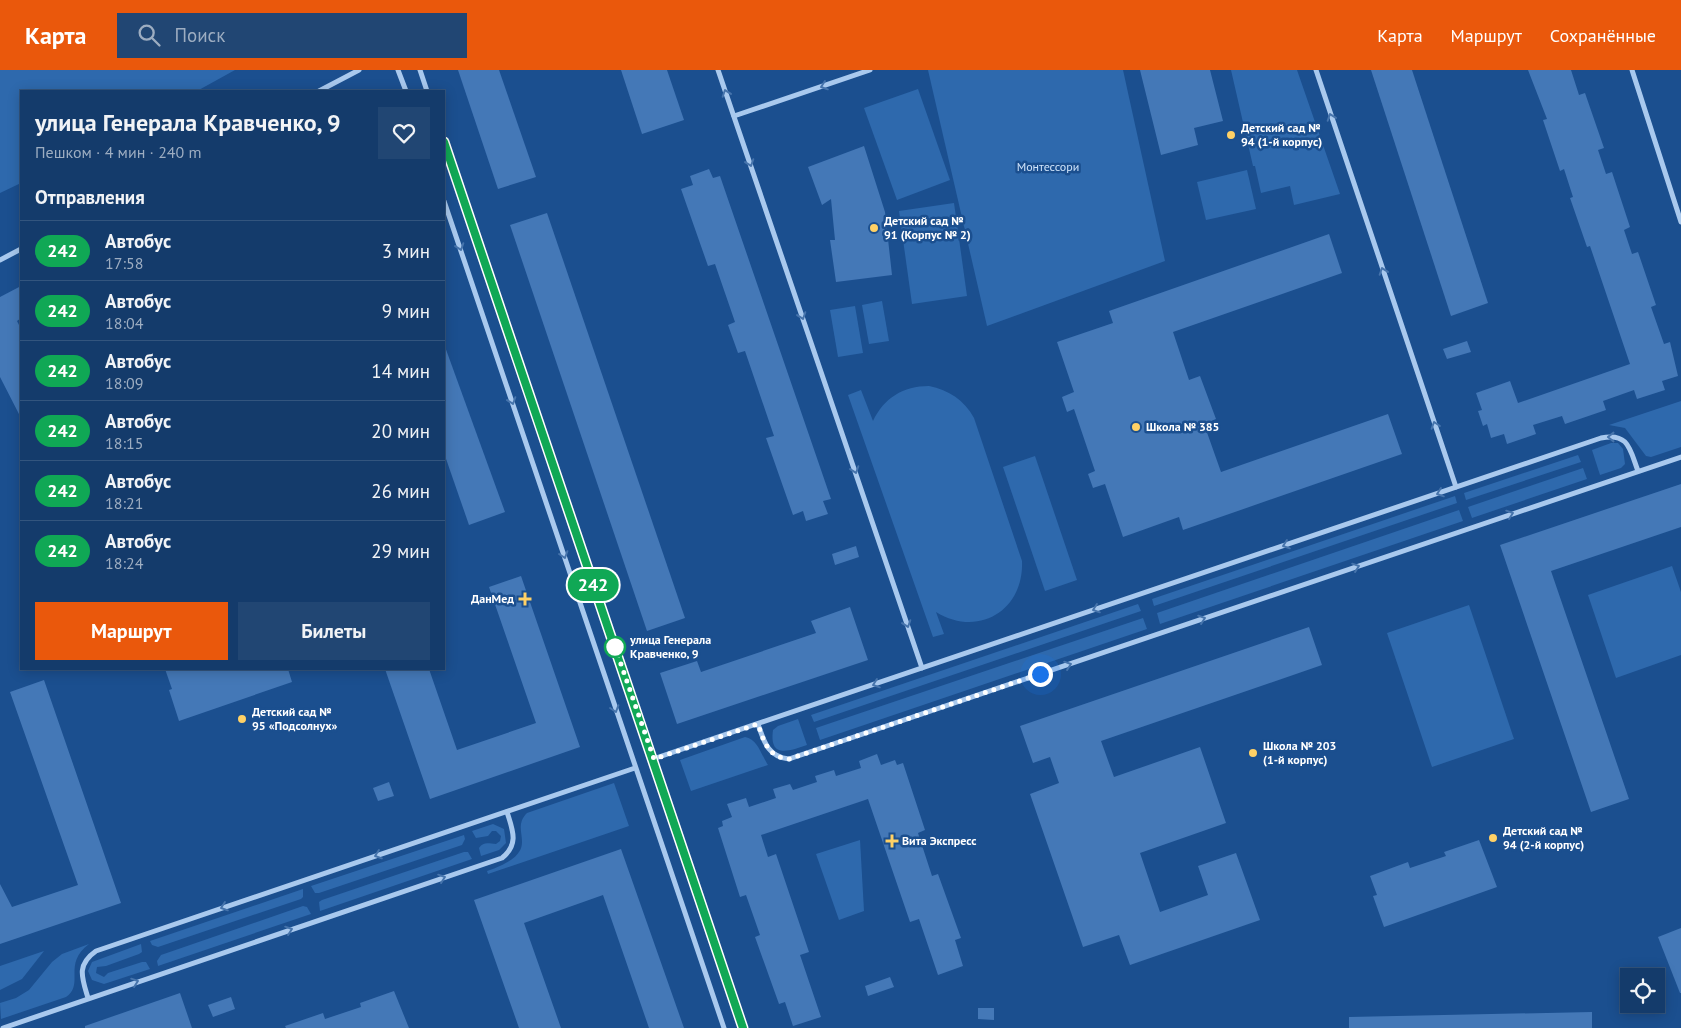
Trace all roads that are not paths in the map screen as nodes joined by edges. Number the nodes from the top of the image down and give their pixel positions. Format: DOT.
graph roads {
  1 [pos="359,70"];
  2 [pos="398,70"];
  3 [pos="420,70"];
  4 [pos="718,70"];
  5 [pos="870,70"];
  6 [pos="1316,70"];
  7 [pos="1632,70"];
  8 [pos="321,90"];
  9 [pos="406,90"];
  10 [pos="427,90"];
  11 [pos="734,116"];
  12 [pos="445,145"];
  13 [pos="445,204"];
  14 [pos="1681,222"];
  15 [pos="20,250"];
  16 [pos="0,260"];
  17 [pos="1681,456"];
  18 [pos="1638,471"];
  19 [pos="1456,487"];
  20 [pos="922,668"];
  21 [pos="758,724"];
  22 [pos="654,759"];
  23 [pos="635,768"];
  24 [pos="507,812"];
  25 [pos="88,998"];
  26 [pos="3,1028"];
  27 [pos="724,1028"];
  28 [pos="743,1028"];
  1 -- 8 [label="street"];
  2 -- 9 [label="street"];
  3 -- 10 [label="street"];
  11 -- 4 [label="street, one-way"];
  5 -- 11 [label="street, one-way"];
  19 -- 6 [label="street, one-way"];
  7 -- 14 [label="street"];
  11 -- 20 [label="street, one-way"];
  12 -- 22 [label="street"];
  13 -- 23 [label="street, one-way"];
  15 -- 16 [label="street"];
  17 -- 18 [label="street"];
  18 -- 19 [label="street, one-way"];
  21 -- 18 [label="street, one-way"];
  19 -- 20 [label="street, one-way"];
  20 -- 21 [label="street, one-way"];
  21 -- 22 [label="street"];
  22 -- 28 [label="street"];
  23 -- 24 [label="street"];
  23 -- 27 [label="street"];
  24 -- 25 [label="street, one-way"];
  25 -- 24 [label="street, one-way"];
  25 -- 26 [label="street"];
}
